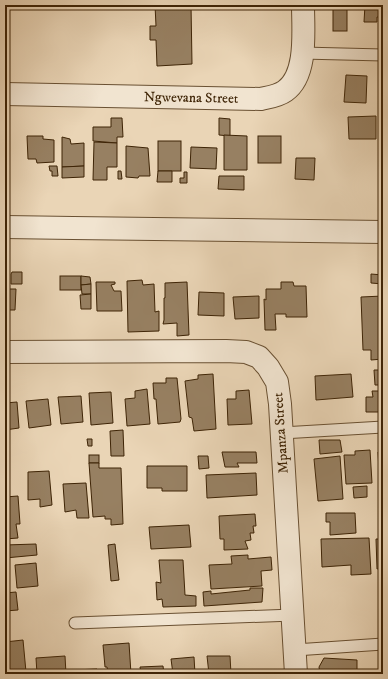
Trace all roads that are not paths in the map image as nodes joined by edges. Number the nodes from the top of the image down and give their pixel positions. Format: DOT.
graph roads {
  1 [pos="303,5"];
  2 [pos="302,53"];
  3 [pos="383,55"];
  4 [pos="5,94"];
  5 [pos="5,227"];
  6 [pos="383,232"];
  7 [pos="5,352"];
  8 [pos="383,427"];
  9 [pos="282,433"];
  10 [pos="293,615"];
  11 [pos="75,623"];
  12 [pos="383,644"];
  13 [pos="295,650"];
  14 [pos="296,674"];
  1 -- 2 [label="street, Ngwevana Street"];
  2 -- 3 [label="lane"];
  2 -- 4 [label="street, Ngwevana Street"];
  5 -- 6 [label="street"];
  7 -- 9 [label="street, Mpanza Street"];
  8 -- 9 [label="lane"];
  9 -- 10 [label="street, Mpanza Street"];
  10 -- 11 [label="lane"];
  10 -- 13 [label="street, Mpanza Street"];
  12 -- 13 [label="lane"];
  13 -- 14 [label="street, Mpanza Street"];
}
